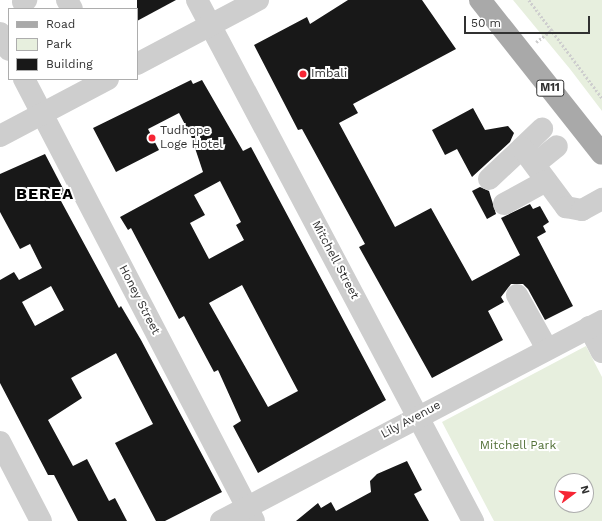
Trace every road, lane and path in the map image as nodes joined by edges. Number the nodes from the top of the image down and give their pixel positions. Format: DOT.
graph roads {
  1 [pos="197,0"];
  2 [pos="258,0"];
  3 [pos="480,0"];
  4 [pos="529,0"];
  5 [pos="211,26"];
  6 [pos="0,33"];
  7 [pos="8,48"];
  8 [pos="138,63"];
  9 [pos="25,80"];
  10 [pos="106,80"];
  11 [pos="602,98"];
  12 [pos="43,114"];
  13 [pos="542,128"];
  14 [pos="0,136"];
  15 [pos="557,146"];
  16 [pos="602,154"];
  17 [pos="535,164"];
  18 [pos="489,178"];
  19 [pos="602,199"];
  20 [pos="504,204"];
  21 [pos="516,295"];
  22 [pos="596,324"];
  23 [pos="547,349"];
  24 [pos="602,352"];
  25 [pos="418,417"];
  26 [pos="0,442"];
  27 [pos="250,514"];
  28 [pos="41,521"];
  29 [pos="220,521"];
  30 [pos="473,521"];
  1 -- 5 [label="street, Mitchell Street"];
  2 -- 5 [label="street"];
  3 -- 16 [label="main road, M11"];
  4 -- 11 [label="path"];
  5 -- 8 [label="street"];
  5 -- 25 [label="street, Mitchell Street"];
  6 -- 7 [label="street"];
  9 -- 12 [label="street, Honey Street"];
  10 -- 12 [label="street"];
  12 -- 14 [label="street"];
  12 -- 27 [label="street, Honey Street"];
  13 -- 17 [label="street"];
  15 -- 17 [label="street"];
  17 -- 18 [label="street"];
  17 -- 19 [label="street"];
  17 -- 20 [label="street"];
  21 -- 23 [label="street"];
  22 -- 23 [label="street, Lily Avenue"];
  22 -- 24 [label="street"];
  23 -- 25 [label="street, Lily Avenue"];
  25 -- 27 [label="street, Lily Avenue"];
  25 -- 30 [label="street, Mitchell Street"];
  26 -- 28 [label="street"];
  27 -- 29 [label="street, Lily Avenue"];
}
